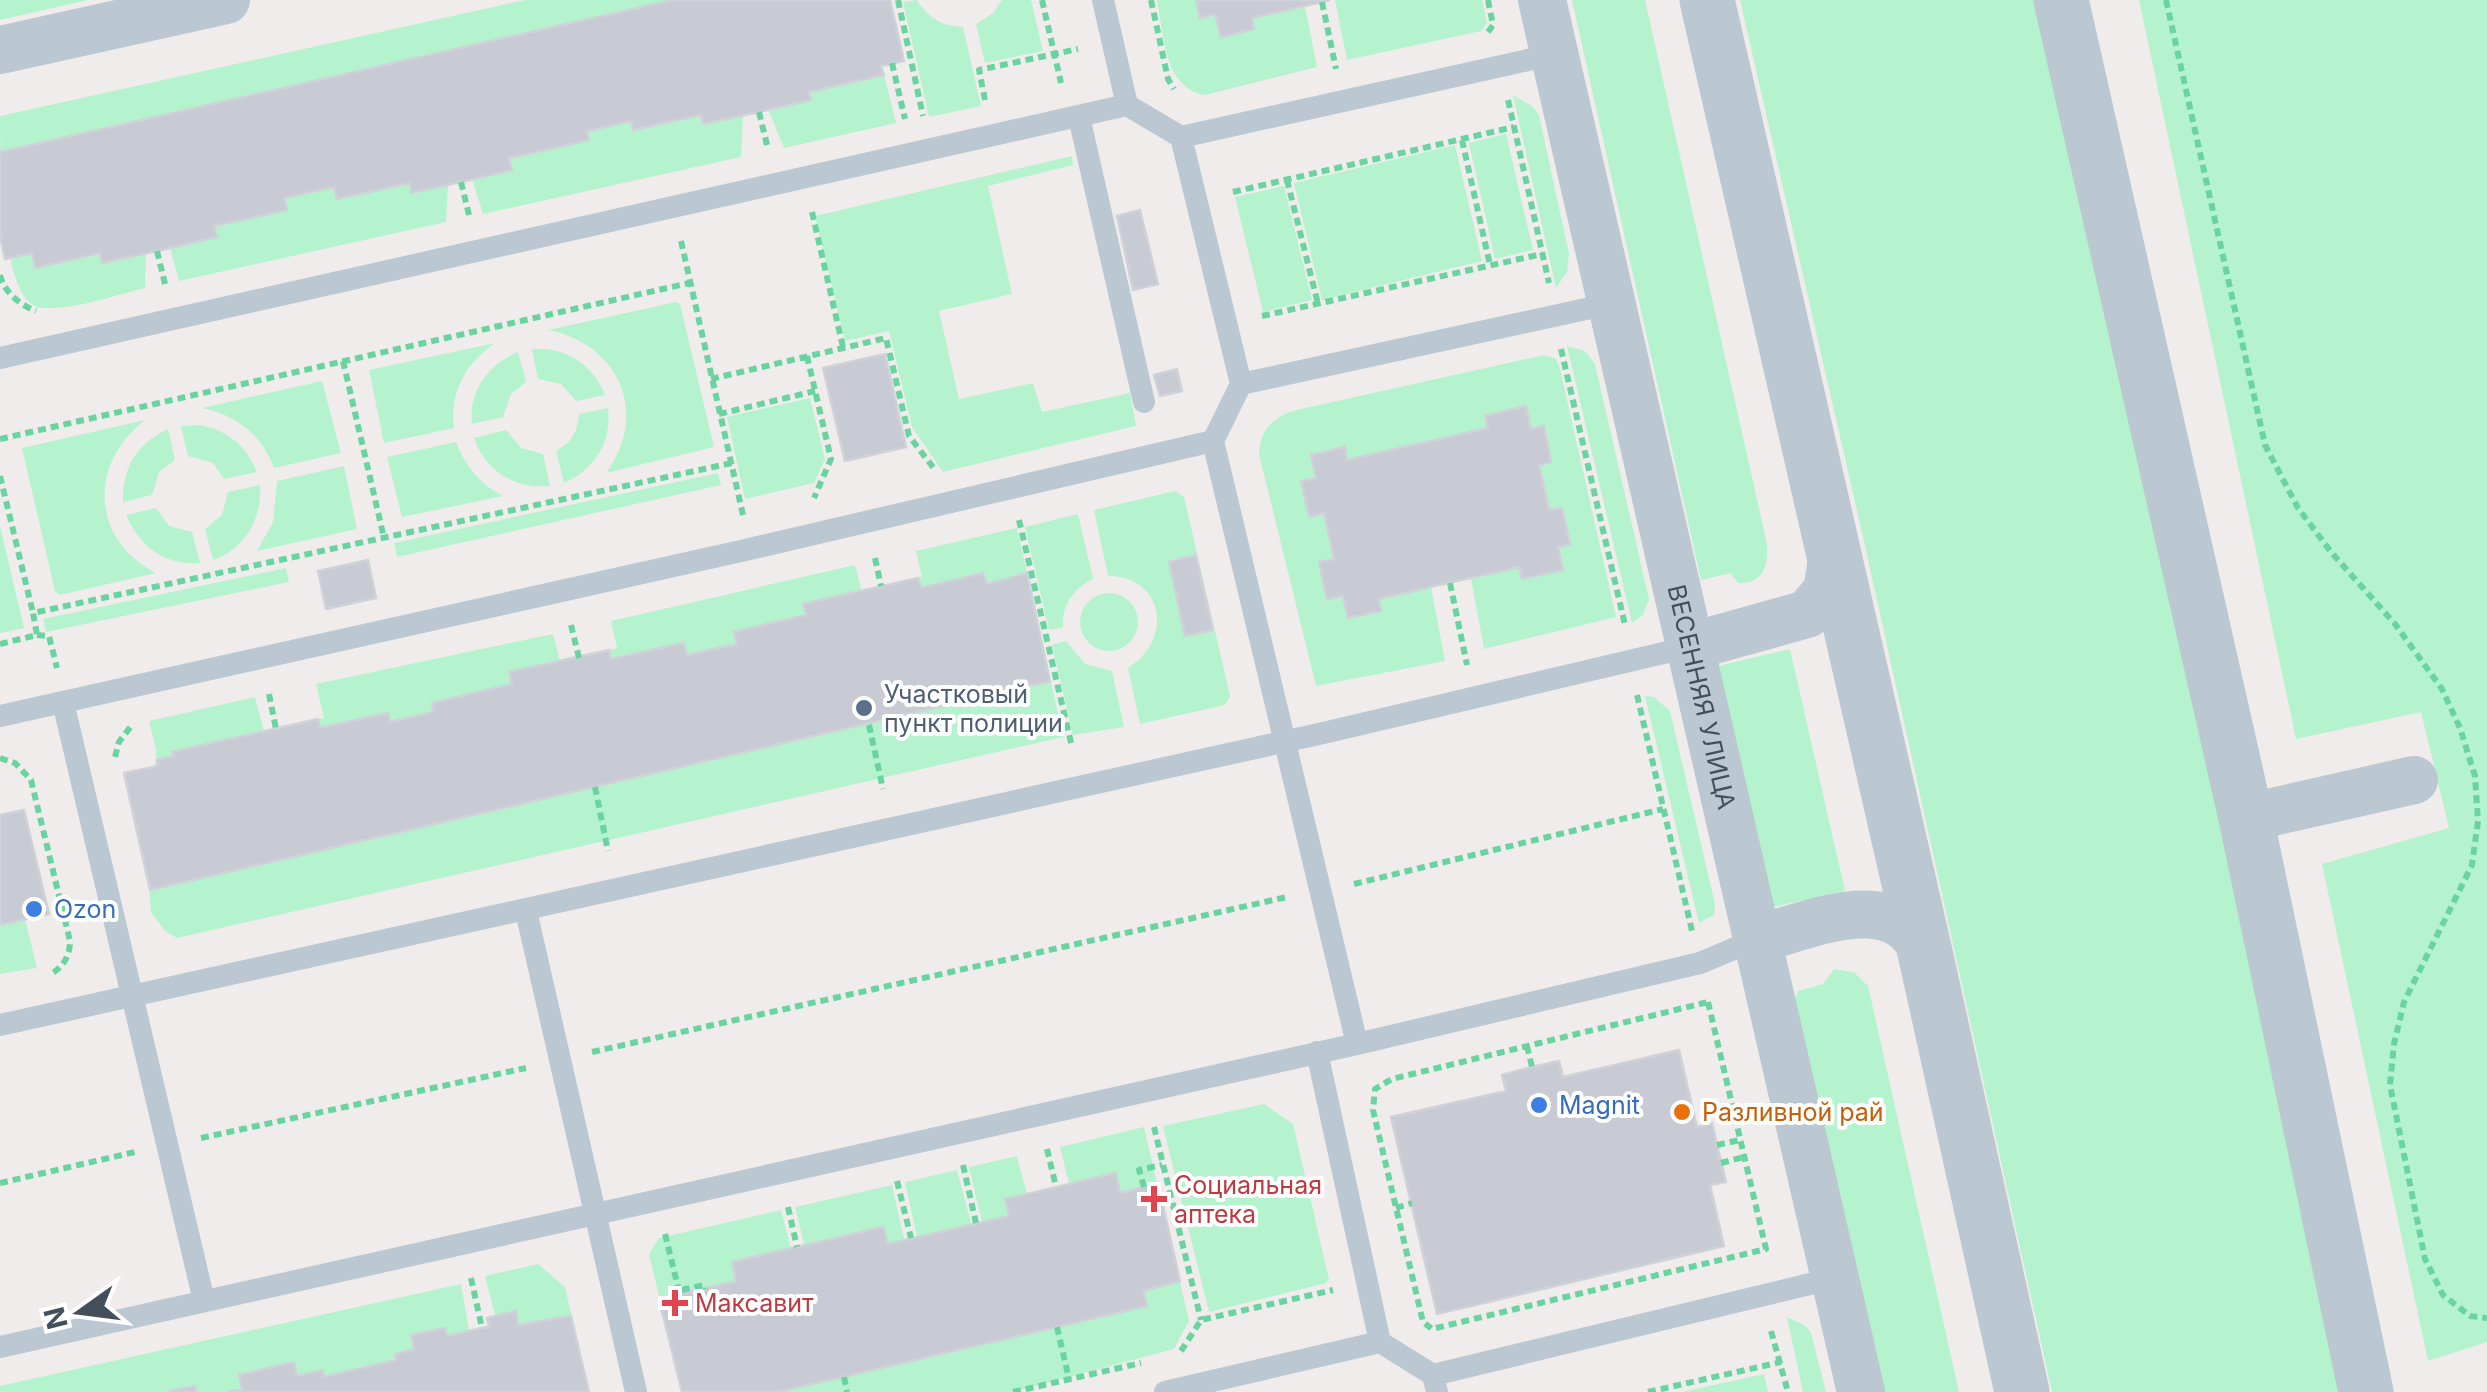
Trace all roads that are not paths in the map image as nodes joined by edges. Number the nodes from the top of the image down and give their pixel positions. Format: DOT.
graph roads {
  1 [pos="226,0"];
  2 [pos="1103,0"];
  3 [pos="1542,0"];
  4 [pos="1707,0"];
  5 [pos="2061,0"];
  6 [pos="0,50"];
  7 [pos="1555,54"];
  8 [pos="1127,105"];
  9 [pos="1074,118"];
  10 [pos="1181,137"];
  11 [pos="1610,304"];
  12 [pos="0,358"];
  13 [pos="1241,384"];
  14 [pos="1144,402"];
  15 [pos="1213,441"];
  16 [pos="1834,554"];
  17 [pos="1689,647"];
  18 [pos="64,702"];
  19 [pos="0,716"];
  20 [pos="1287,741"];
  21 [pos="2414,780"];
  22 [pos="2246,818"];
  23 [pos="526,911"];
  24 [pos="1756,939"];
  25 [pos="1926,956"];
  26 [pos="134,996"];
  27 [pos="0,1025"];
  28 [pos="1357,1044"];
  29 [pos="1316,1052"];
  30 [pos="596,1215"];
  31 [pos="1835,1278"];
  32 [pos="204,1301"];
  33 [pos="1380,1342"];
  34 [pos="0,1347"];
  35 [pos="1435,1383"];
  36 [pos="636,1392"];
  37 [pos="1165,1392"];
  38 [pos="1860,1392"];
  39 [pos="2022,1392"];
  40 [pos="2366,1392"];
  1 -- 6 [label="street"];
  2 -- 8 [label="lane"];
  3 -- 7 [label="street, ВЕСЕННЯЯ УЛИЦА"];
  4 -- 16 [label="street"];
  5 -- 22 [label="street"];
  7 -- 10 [label="lane"];
  7 -- 11 [label="street, ВЕСЕННЯЯ УЛИЦА"];
  8 -- 9 [label="lane"];
  8 -- 10 [label="lane"];
  9 -- 12 [label="lane"];
  9 -- 14 [label="lane"];
  10 -- 13 [label="lane"];
  11 -- 13 [label="lane"];
  11 -- 17 [label="street, ВЕСЕННЯЯ УЛИЦА"];
  13 -- 15 [label="lane"];
  15 -- 18 [label="lane"];
  15 -- 20 [label="lane"];
  16 -- 17 [label="street"];
  16 -- 25 [label="street"];
  17 -- 20 [label="lane"];
  17 -- 24 [label="street, ВЕСЕННЯЯ УЛИЦА"];
  18 -- 19 [label="lane"];
  18 -- 26 [label="lane"];
  20 -- 23 [label="lane"];
  20 -- 28 [label="lane"];
  21 -- 22 [label="street"];
  22 -- 40 [label="street"];
  23 -- 26 [label="lane"];
  23 -- 30 [label="lane"];
  24 -- 25 [label="street"];
  24 -- 28 [label="lane"];
  24 -- 31 [label="street, ВЕСЕННЯЯ УЛИЦА"];
  25 -- 39 [label="street"];
  26 -- 27 [label="lane"];
  26 -- 32 [label="lane"];
  28 -- 29 [label="lane"];
  29 -- 30 [label="lane"];
  29 -- 33 [label="lane"];
  30 -- 32 [label="lane"];
  30 -- 36 [label="lane"];
  31 -- 35 [label="lane"];
  31 -- 38 [label="street, ВЕСЕННЯЯ УЛИЦА"];
  32 -- 34 [label="lane"];
  33 -- 35 [label="lane"];
  33 -- 37 [label="lane"];
}
